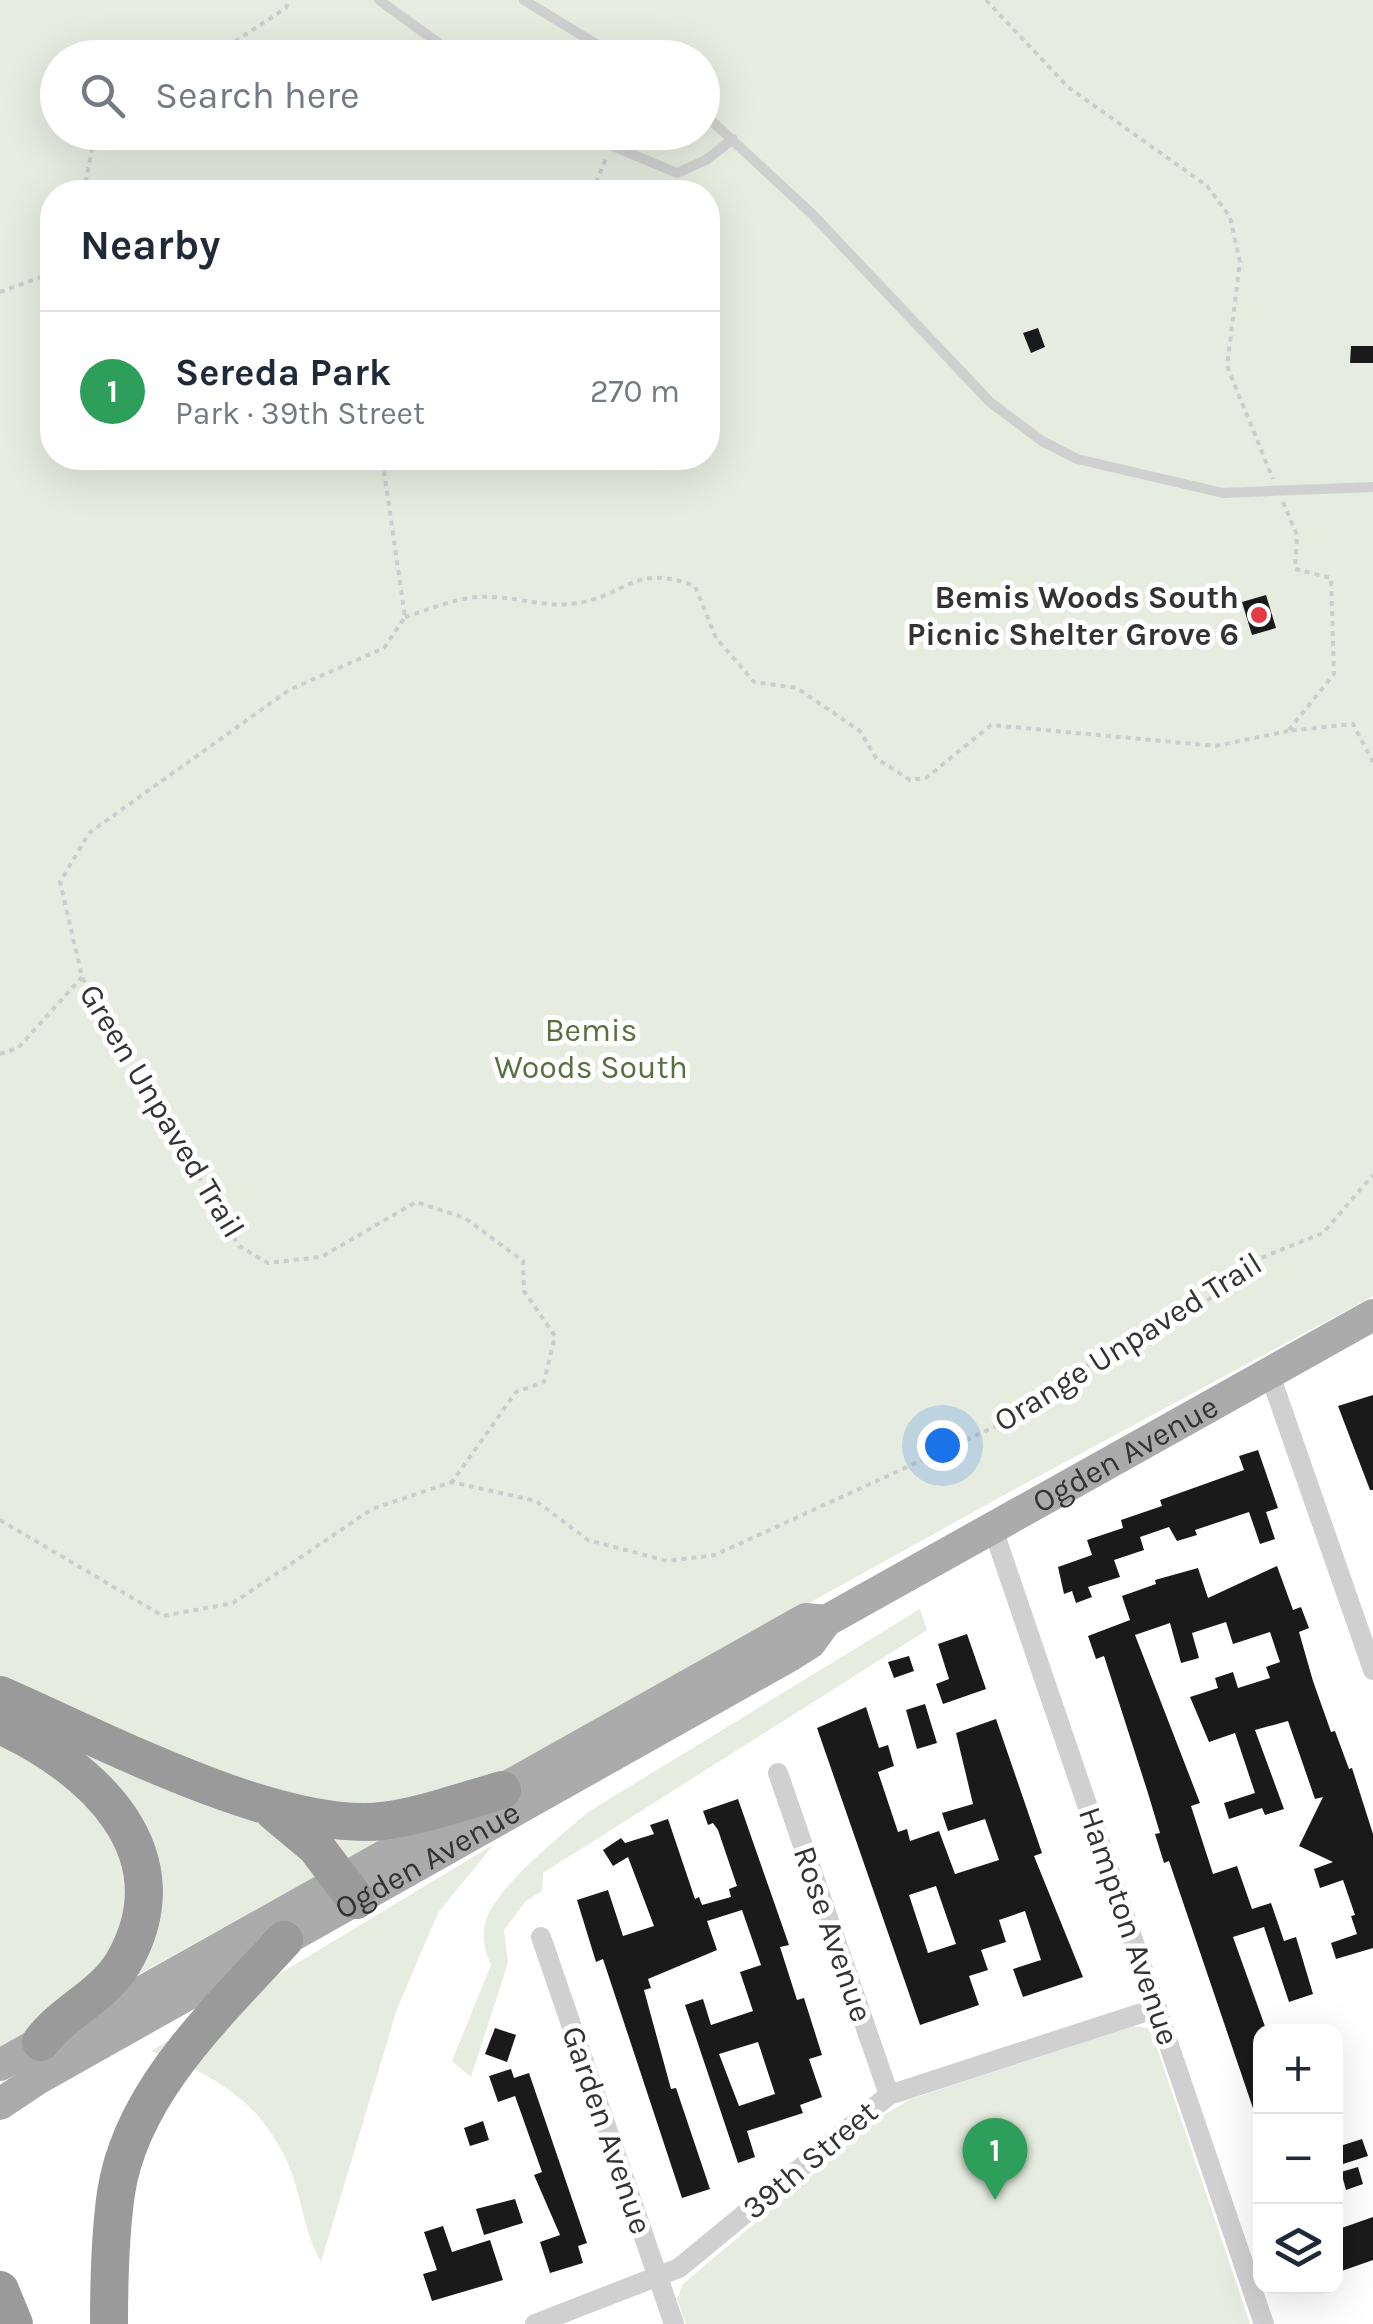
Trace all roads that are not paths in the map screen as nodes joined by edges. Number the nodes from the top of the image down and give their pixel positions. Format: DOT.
graph roads {
  1 [pos="380,0"];
  2 [pos="524,0"];
  3 [pos="434,40"];
  4 [pos="590,40"];
  5 [pos="720,127"];
  6 [pos="734,139"];
  7 [pos="615,150"];
  8 [pos="719,150"];
  9 [pos="720,150"];
  10 [pos="1373,487"];
  11 [pos="1373,1315"];
  12 [pos="1269,1372"];
  13 [pos="993,1529"];
  14 [pos="826,1621"];
  15 [pos="1373,1670"];
  16 [pos="0,1695"];
  17 [pos="0,1725"];
  18 [pos="778,1773"];
  19 [pos="502,1790"];
  20 [pos="264,1805"];
  21 [pos="350,1890"];
  22 [pos="541,1936"];
  23 [pos="284,1940"];
  24 [pos="1157,2008"];
  25 [pos="41,2042"];
  26 [pos="3,2063"];
  27 [pos="888,2095"];
  28 [pos="11,2098"];
  29 [pos="659,2279"];
  30 [pos="0,2290"];
  31 [pos="14,2324"];
  32 [pos="109,2324"];
  33 [pos="535,2324"];
  34 [pos="674,2324"];
  35 [pos="1264,2324"];
  1 -- 3 [label="lane"];
  2 -- 4 [label="lane"];
  5 -- 6 [label="lane"];
  6 -- 9 [label="lane"];
  6 -- 10 [label="lane"];
  7 -- 8 [label="lane"];
  11 -- 12 [label="main road, Ogden Avenue"];
  12 -- 13 [label="main road, Ogden Avenue"];
  12 -- 15 [label="street"];
  13 -- 14 [label="main road, Ogden Avenue"];
  13 -- 24 [label="street, Hampton Avenue"];
  14 -- 19 [label="main road, Ogden Avenue"];
  14 -- 21 [label="main road, Ogden Avenue"];
  16 -- 20 [label="highway"];
  17 -- 25 [label="highway"];
  18 -- 27 [label="street, Rose Avenue"];
  19 -- 20 [label="highway"];
  19 -- 21 [label="main road, Ogden Avenue"];
  20 -- 21 [label="highway"];
  21 -- 23 [label="main road, Ogden Avenue"];
  21 -- 25 [label="main road, Ogden Avenue"];
  22 -- 29 [label="street, Garden Avenue"];
  23 -- 28 [label="main road, Ogden Avenue"];
  23 -- 32 [label="highway"];
  24 -- 27 [label="street, 39th Street"];
  24 -- 35 [label="street, Hampton Avenue"];
  25 -- 26 [label="main road, Ogden Avenue"];
  27 -- 29 [label="street, 39th Street"];
  29 -- 33 [label="street, 39th Street"];
  29 -- 34 [label="street, Garden Avenue"];
  30 -- 31 [label="highway"];
}
